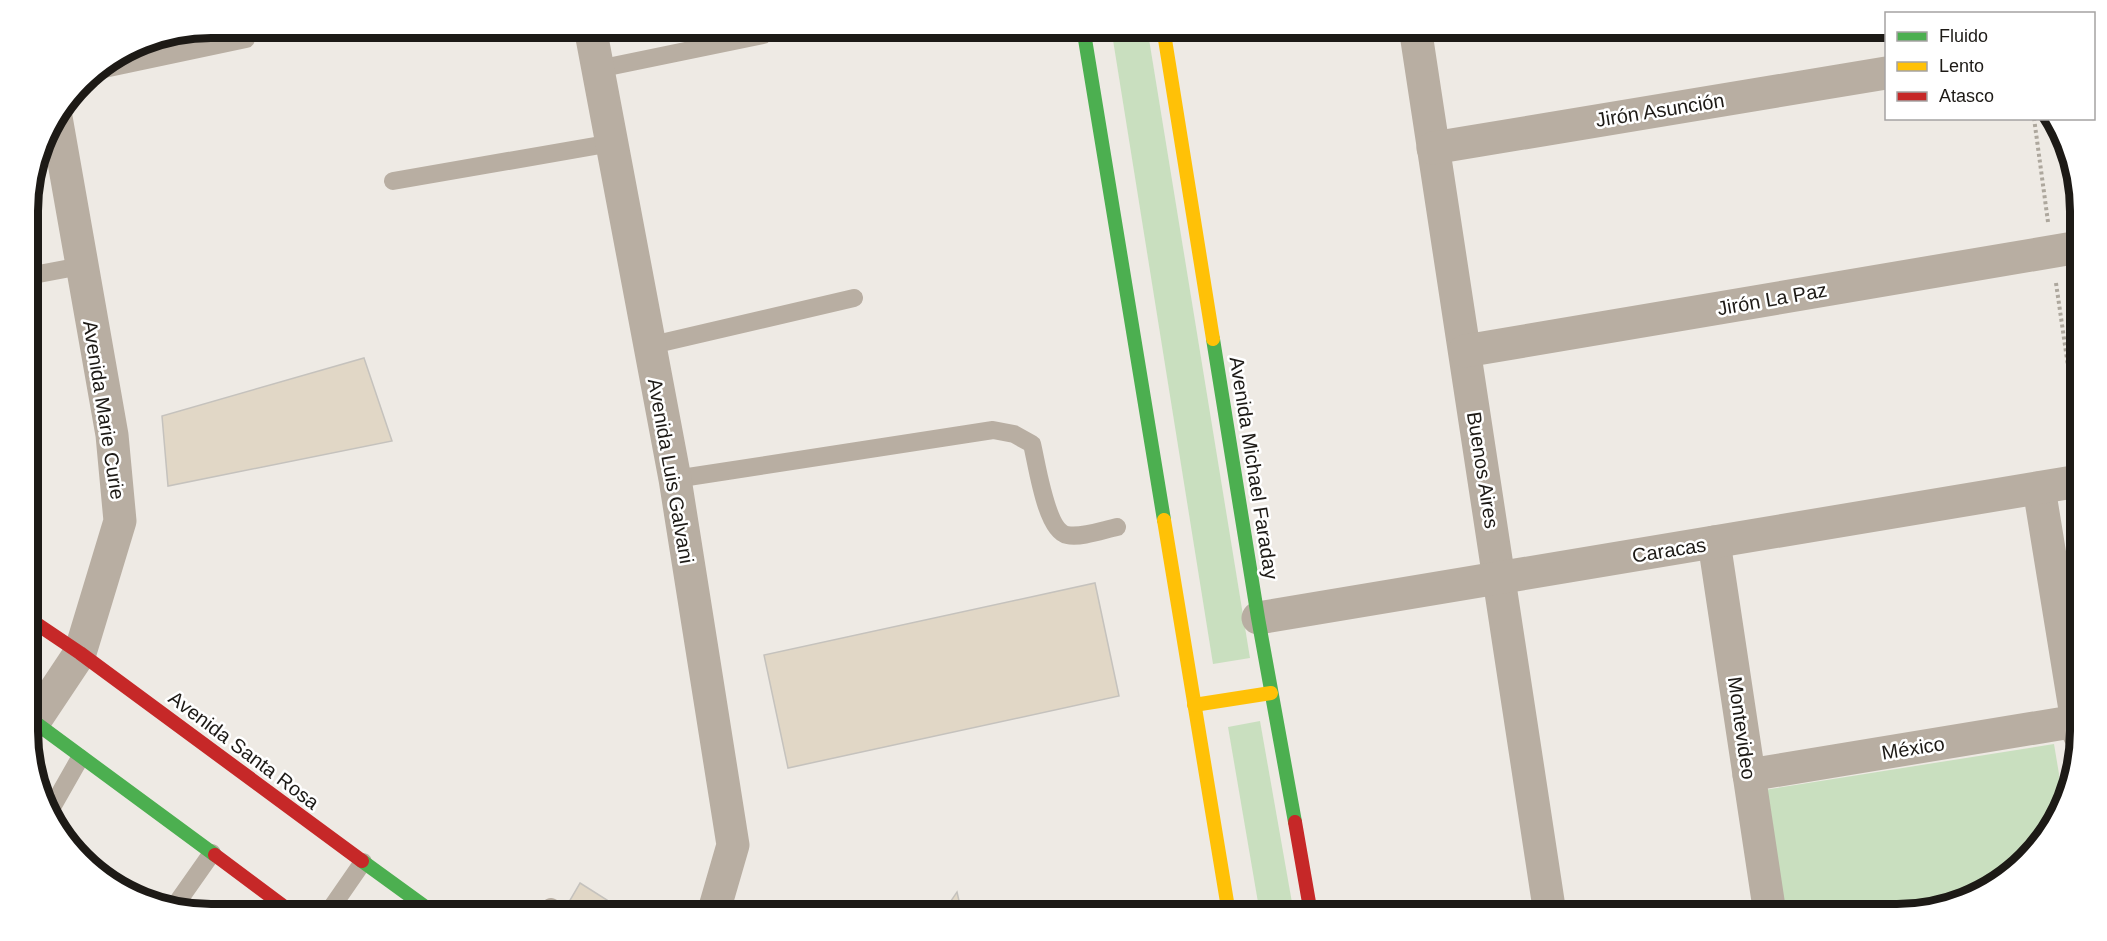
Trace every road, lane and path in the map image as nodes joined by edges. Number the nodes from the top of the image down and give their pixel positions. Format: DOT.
graph roads {
  1 [pos="592,38"];
  2 [pos="748,38"];
  3 [pos="1085,38"];
  4 [pos="1165,38"];
  5 [pos="1416,38"];
  6 [pos="246,39"];
  7 [pos="115,67"];
  8 [pos="598,69"];
  9 [pos="1885,73"];
  10 [pos="58,129"];
  11 [pos="612,143"];
  12 [pos="1433,148"];
  13 [pos="393,181"];
  14 [pos="2070,249"];
  15 [pos="81,266"];
  16 [pos="38,274"];
  17 [pos="854,298"];
  18 [pos="648,346"];
  19 [pos="1464,351"];
  20 [pos="675,479"];
  21 [pos="2070,483"];
  22 [pos="2039,488"];
  23 [pos="1118,527"];
  24 [pos="1714,542"];
  25 [pos="1499,578"];
  26 [pos="1258,618"];
  27 [pos="38,625"];
  28 [pos="80,653"];
  29 [pos="2070,679"];
  30 [pos="1271,693"];
  31 [pos="1194,705"];
  32 [pos="38,710"];
  33 [pos="38,725"];
  34 [pos="2070,729"];
  35 [pos="81,758"];
  36 [pos="1749,775"];
  37 [pos="54,803"];
  38 [pos="212,853"];
  39 [pos="363,862"];
  40 [pos="179,900"];
  41 [pos="1227,903"];
  42 [pos="1309,903"];
  43 [pos="1549,903"];
  44 [pos="1768,903"];
  45 [pos="281,904"];
  46 [pos="334,904"];
  47 [pos="421,904"];
  48 [pos="716,904"];
  1 -- 8 [label="street, Avenida Luis Galvani"];
  2 -- 8 [label="lane"];
  3 -- 31 [label="street"];
  4 -- 26 [label="street, Avenida Michael Faraday"];
  5 -- 12 [label="street, Buenos Aires"];
  6 -- 7 [label="lane"];
  8 -- 11 [label="street, Avenida Luis Galvani"];
  9 -- 12 [label="street, Jirón Asunción"];
  10 -- 15 [label="street, Avenida Marie Curie"];
  11 -- 13 [label="lane"];
  11 -- 18 [label="street, Avenida Luis Galvani"];
  12 -- 19 [label="street, Buenos Aires"];
  14 -- 19 [label="street, Jirón La Paz"];
  15 -- 16 [label="lane"];
  15 -- 28 [label="street, Avenida Marie Curie"];
  17 -- 18 [label="lane"];
  18 -- 20 [label="street, Avenida Luis Galvani"];
  19 -- 25 [label="street, Buenos Aires"];
  20 -- 23 [label="lane"];
  20 -- 48 [label="street, Avenida Luis Galvani"];
  21 -- 22 [label="street, Caracas"];
  22 -- 24 [label="street, Caracas"];
  22 -- 29 [label="street"];
  24 -- 25 [label="street, Caracas"];
  24 -- 36 [label="street, Montevideo"];
  25 -- 26 [label="street, Caracas"];
  25 -- 43 [label="street, Buenos Aires"];
  26 -- 30 [label="street, Avenida Michael Faraday"];
  27 -- 28 [label="street, Avenida Santa Rosa"];
  28 -- 32 [label="street, Avenida Marie Curie"];
  28 -- 39 [label="street, Avenida Santa Rosa"];
  30 -- 31 [label="street"];
  30 -- 42 [label="street, Avenida Michael Faraday"];
  31 -- 41 [label="street"];
  33 -- 35 [label="street"];
  34 -- 36 [label="street, México"];
  35 -- 37 [label="lane"];
  35 -- 38 [label="street"];
  36 -- 44 [label="street, Montevideo"];
  38 -- 40 [label="lane"];
  38 -- 45 [label="street"];
  39 -- 46 [label="lane"];
  39 -- 47 [label="street, Avenida Santa Rosa"];
}
